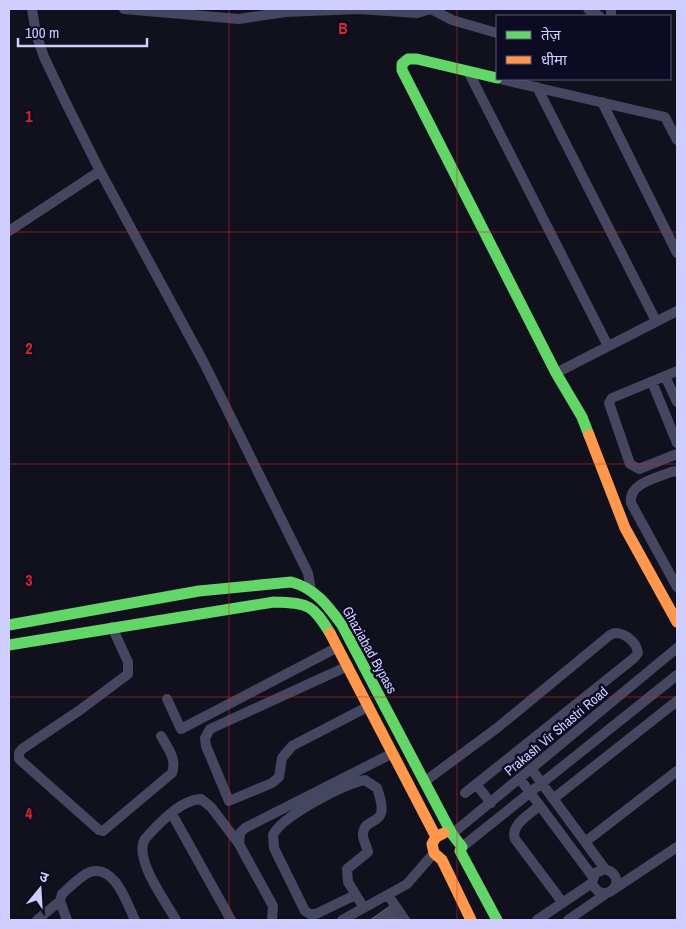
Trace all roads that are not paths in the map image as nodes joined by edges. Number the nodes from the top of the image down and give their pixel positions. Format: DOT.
graph roads {
  1 [pos="32,9"];
  2 [pos="124,9"];
  3 [pos="496,33"];
  4 [pos="468,71"];
  5 [pos="496,77"];
  6 [pos="507,80"];
  7 [pos="537,87"];
  8 [pos="602,102"];
  9 [pos="677,140"];
  10 [pos="100,171"];
  11 [pos="9,231"];
  12 [pos="677,253"];
  13 [pos="677,311"];
  14 [pos="656,321"];
  15 [pos="608,346"];
  16 [pos="677,371"];
  17 [pos="556,373"];
  18 [pos="665,376"];
  19 [pos="652,382"];
  20 [pos="677,402"];
  21 [pos="677,443"];
  22 [pos="677,454"];
  23 [pos="677,471"];
  24 [pos="677,587"];
  25 [pos="311,590"];
  26 [pos="176,596"];
  27 [pos="151,600"];
  28 [pos="179,616"];
  29 [pos="155,620"];
  30 [pos="677,622"];
  31 [pos="9,625"];
  32 [pos="112,627"];
  33 [pos="9,645"];
  34 [pos="338,646"];
  35 [pos="677,648"];
  36 [pos="348,666"];
  37 [pos="677,675"];
  38 [pos="167,699"];
  39 [pos="677,701"];
  40 [pos="369,706"];
  41 [pos="161,736"];
  42 [pos="393,754"];
  43 [pos="532,770"];
  44 [pos="677,771"];
  45 [pos="520,779"];
  46 [pos="424,782"];
  47 [pos="542,783"];
  48 [pos="476,784"];
  49 [pos="530,792"];
  50 [pos="465,793"];
  51 [pos="553,799"];
  52 [pos="491,803"];
  53 [pos="539,806"];
  54 [pos="172,814"];
  55 [pos="452,834"];
  56 [pos="436,837"];
  57 [pos="585,842"];
  58 [pos="240,844"];
  59 [pos="677,847"];
  60 [pos="461,849"];
  61 [pos="438,856"];
  62 [pos="604,869"];
  63 [pos="592,880"];
  64 [pos="611,891"];
  65 [pos="356,895"];
  66 [pos="388,895"];
  67 [pos="60,901"];
  68 [pos="563,903"];
  69 [pos="364,908"];
  70 [pos="37,920"];
  71 [pos="67,920"];
  72 [pos="135,920"];
  73 [pos="176,920"];
  74 [pos="231,920"];
  75 [pos="272,920"];
  76 [pos="342,920"];
  77 [pos="405,920"];
  78 [pos="471,920"];
  79 [pos="497,920"];
  80 [pos="537,920"];
  81 [pos="568,920"];
  1 -- 10 [label="street"];
  2 -- 3 [label="street"];
  4 -- 5 [label="main road"];
  4 -- 15 [label="street"];
  4 -- 17 [label="main road"];
  6 -- 7 [label="street"];
  7 -- 8 [label="street"];
  7 -- 14 [label="street"];
  8 -- 9 [label="street"];
  8 -- 12 [label="street"];
  10 -- 11 [label="street"];
  10 -- 25 [label="street"];
  13 -- 14 [label="street"];
  14 -- 15 [label="street"];
  15 -- 17 [label="street"];
  16 -- 18 [label="street"];
  17 -- 30 [label="main road"];
  18 -- 19 [label="street"];
  18 -- 20 [label="street"];
  19 -- 21 [label="street"];
  19 -- 22 [label="street"];
  23 -- 24 [label="street"];
  25 -- 26 [label="main road"];
  25 -- 46 [label="main road, Ghaziabad Bypass"];
  26 -- 27 [label="main road"];
  26 -- 28 [label="main road"];
  27 -- 29 [label="main road"];
  27 -- 31 [label="main road"];
  28 -- 29 [label="main road, Ghaziabad Bypass"];
  28 -- 34 [label="main road, Ghaziabad Bypass"];
  29 -- 32 [label="main road, Ghaziabad Bypass"];
  32 -- 33 [label="main road, Ghaziabad Bypass"];
  32 -- 41 [label="street"];
  34 -- 36 [label="main road, Ghaziabad Bypass"];
  34 -- 38 [label="street"];
  35 -- 43 [label="street, Prakash Vir Shastri Road"];
  36 -- 40 [label="main road, Ghaziabad Bypass"];
  36 -- 40 [label="street"];
  37 -- 47 [label="street"];
  39 -- 51 [label="street"];
  40 -- 42 [label="main road, Ghaziabad Bypass"];
  42 -- 56 [label="main road, Ghaziabad Bypass"];
  42 -- 58 [label="street"];
  43 -- 45 [label="street, Prakash Vir Shastri Road"];
  43 -- 47 [label="street"];
  44 -- 57 [label="street"];
  45 -- 49 [label="street"];
  45 -- 52 [label="street, Prakash Vir Shastri Road"];
  46 -- 48 [label="street"];
  46 -- 55 [label="main road, Ghaziabad Bypass"];
  47 -- 49 [label="street"];
  47 -- 51 [label="street"];
  48 -- 50 [label="street"];
  48 -- 52 [label="street"];
  49 -- 53 [label="street"];
  49 -- 60 [label="street"];
  51 -- 57 [label="street"];
  52 -- 55 [label="street, Prakash Vir Shastri Road"];
  53 -- 63 [label="street"];
  53 -- 68 [label="street"];
  54 -- 58 [label="street"];
  54 -- 73 [label="street"];
  54 -- 74 [label="street"];
  55 -- 56 [label="main road"];
  55 -- 60 [label="main road, Ghaziabad Bypass"];
  56 -- 61 [label="main road"];
  57 -- 62 [label="street"];
  58 -- 75 [label="street"];
  59 -- 64 [label="street"];
  60 -- 61 [label="main road"];
  60 -- 79 [label="main road, Ghaziabad Bypass"];
  61 -- 66 [label="street"];
  61 -- 78 [label="main road"];
  62 -- 63 [label="street"];
  62 -- 64 [label="street"];
  63 -- 64 [label="street"];
  63 -- 68 [label="street"];
  64 -- 81 [label="street"];
  65 -- 65 [label="street"];
  65 -- 69 [label="street"];
  66 -- 69 [label="street"];
  66 -- 77 [label="street"];
  67 -- 70 [label="street"];
  67 -- 71 [label="street"];
  67 -- 72 [label="street"];
  68 -- 80 [label="street"];
  69 -- 76 [label="street"];
}
